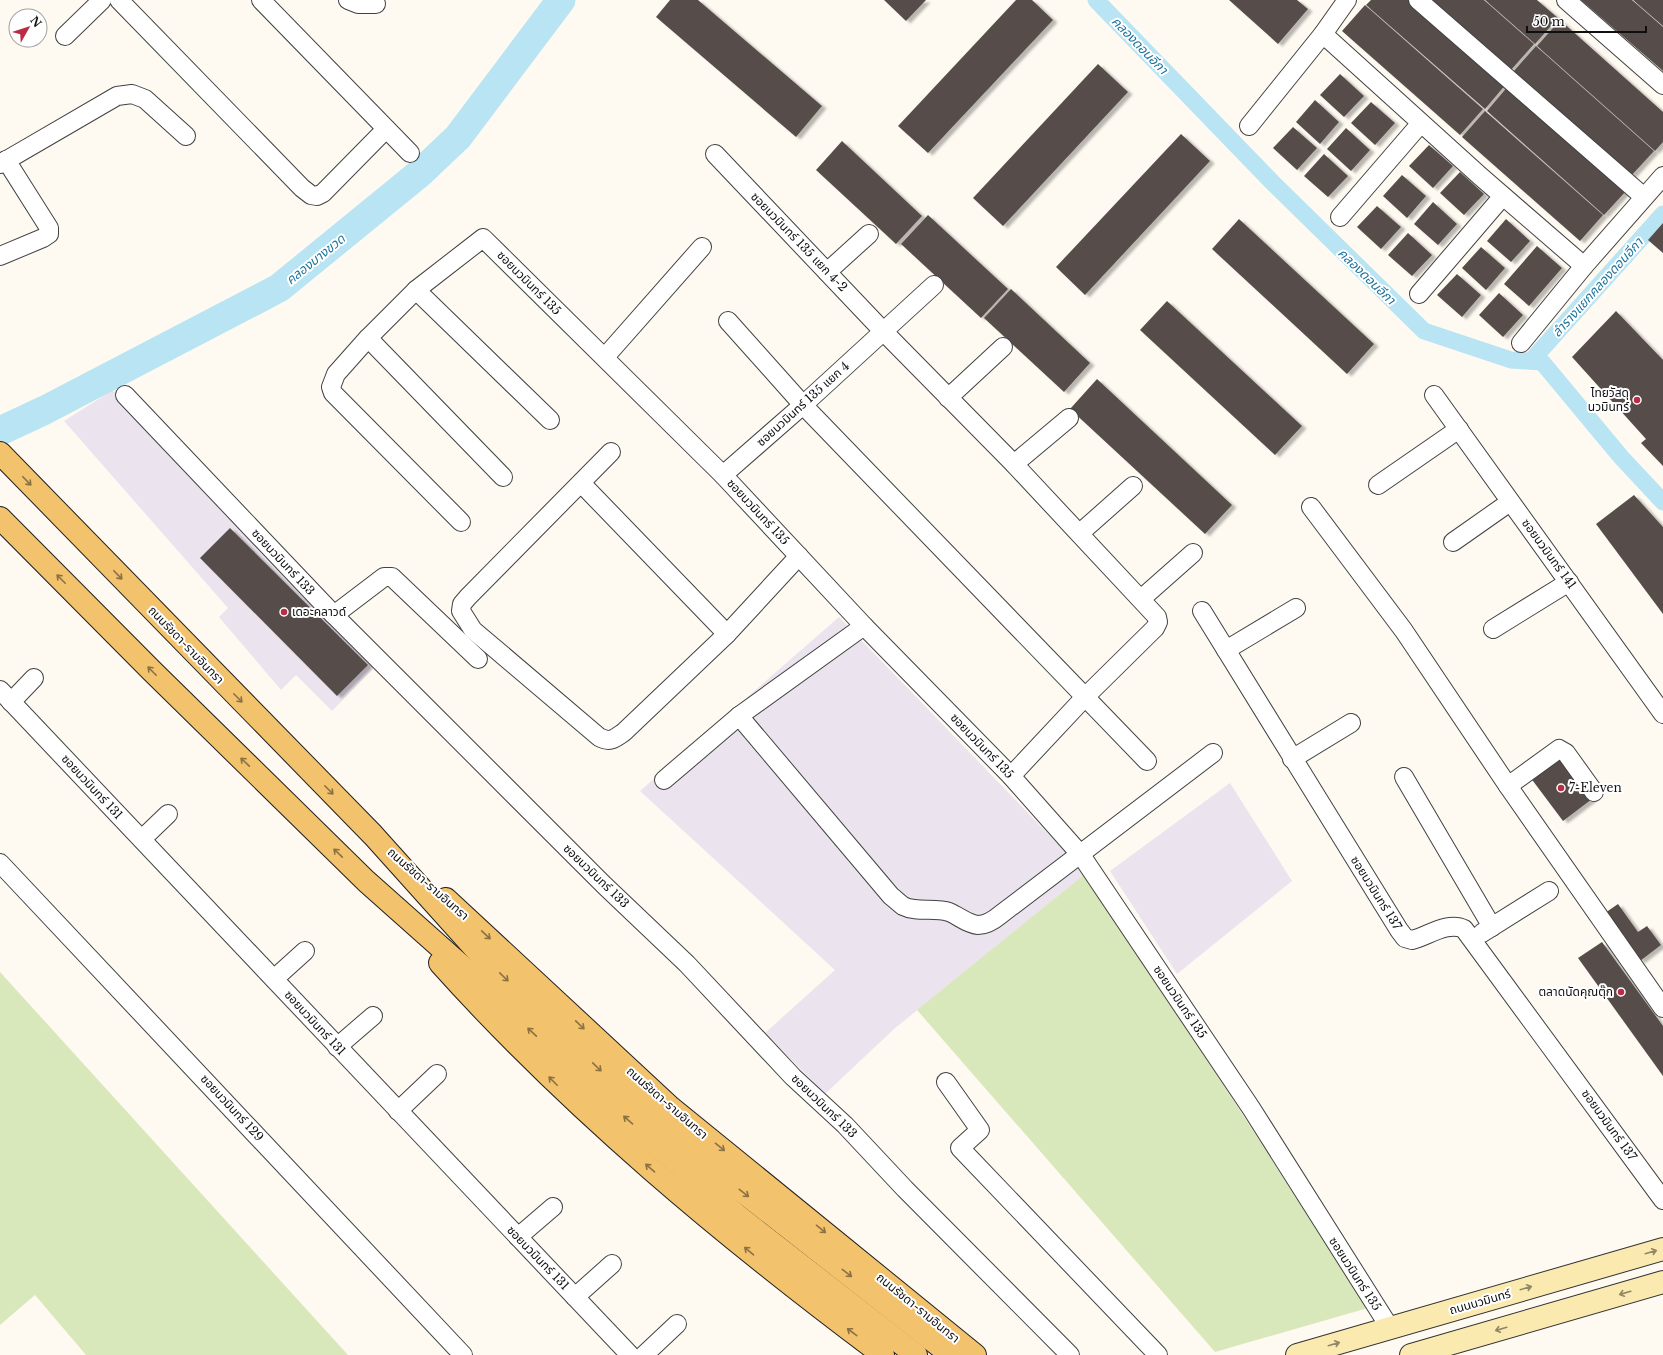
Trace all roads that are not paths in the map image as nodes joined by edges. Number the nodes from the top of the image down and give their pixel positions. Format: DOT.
graph roads {
  1 [pos="102,0"];
  2 [pos="119,0"];
  3 [pos="261,0"];
  4 [pos="348,0"];
  5 [pos="1347,0"];
  6 [pos="1418,0"];
  7 [pos="1566,0"];
  8 [pos="376,4"];
  9 [pos="1323,34"];
  10 [pos="64,36"];
  11 [pos="1663,85"];
  12 [pos="1421,123"];
  13 [pos="1249,126"];
  14 [pos="386,129"];
  15 [pos="186,136"];
  16 [pos="410,153"];
  17 [pos="715,154"];
  18 [pos="3,162"];
  19 [pos="1663,176"];
  20 [pos="1503,196"];
  21 [pos="1644,198"];
  22 [pos="1340,217"];
  23 [pos="869,234"];
  24 [pos="702,247"];
  25 [pos="0,256"];
  26 [pos="1584,266"];
  27 [pos="827,272"];
  28 [pos="934,285"];
  29 [pos="416,290"];
  30 [pos="1419,294"];
  31 [pos="728,321"];
  32 [pos="883,331"];
  33 [pos="368,338"];
  34 [pos="1521,343"];
  35 [pos="1003,347"];
  36 [pos="605,357"];
  37 [pos="125,395"];
  38 [pos="1434,395"];
  39 [pos="948,398"];
  40 [pos="804,405"];
  41 [pos="1069,418"];
  42 [pos="550,420"];
  43 [pos="1459,429"];
  44 [pos="611,452"];
  45 [pos="0,453"];
  46 [pos="1014,464"];
  47 [pos="723,475"];
  48 [pos="503,477"];
  49 [pos="582,484"];
  50 [pos="1378,485"];
  51 [pos="1133,486"];
  52 [pos="1510,502"];
  53 [pos="1311,507"];
  54 [pos="0,518"];
  55 [pos="461,522"];
  56 [pos="1080,533"];
  57 [pos="1453,542"];
  58 [pos="1193,553"];
  59 [pos="799,556"];
  60 [pos="1569,582"];
  61 [pos="1141,599"];
  62 [pos="1296,608"];
  63 [pos="1202,611"];
  64 [pos="334,615"];
  65 [pos="864,626"];
  66 [pos="1493,629"];
  67 [pos="727,634"];
  68 [pos="1226,650"];
  69 [pos="478,659"];
  70 [pos="34,678"];
  71 [pos="6,696"];
  72 [pos="1085,696"];
  73 [pos="1663,714"];
  74 [pos="739,716"];
  75 [pos="1351,723"];
  76 [pos="1213,753"];
  77 [pos="1292,759"];
  78 [pos="1147,761"];
  79 [pos="1011,776"];
  80 [pos="1404,777"];
  81 [pos="664,780"];
  82 [pos="1508,786"];
  83 [pos="1594,792"];
  84 [pos="168,814"];
  85 [pos="373,835"];
  86 [pos="142,839"];
  87 [pos="1081,855"];
  88 [pos="0,863"];
  89 [pos="366,881"];
  90 [pos="1549,890"];
  91 [pos="1492,927"];
  92 [pos="1473,940"];
  93 [pos="305,951"];
  94 [pos="274,979"];
  95 [pos="1663,1008"];
  96 [pos="373,1016"];
  97 [pos="337,1047"];
  98 [pos="437,1074"];
  99 [pos="946,1082"];
  100 [pos="398,1111"];
  101 [pos="685,1158"];
  102 [pos="1663,1200"];
  103 [pos="553,1207"];
  104 [pos="518,1237"];
  105 [pos="1663,1249"];
  106 [pos="612,1264"];
  107 [pos="1662,1284"];
  108 [pos="575,1297"];
  109 [pos="677,1324"];
  110 [pos="1390,1328"];
  111 [pos="463,1355"];
  112 [pos="630,1355"];
  113 [pos="644,1355"];
  114 [pos="883,1355"];
  115 [pos="916,1355"];
  116 [pos="951,1355"];
  117 [pos="974,1355"];
  118 [pos="1070,1355"];
  119 [pos="1158,1355"];
  120 [pos="1297,1355"];
  121 [pos="1411,1355"];
  1 -- 10 [label="street"];
  2 -- 14 [label="street"];
  3 -- 14 [label="street"];
  4 -- 8 [label="street"];
  5 -- 9 [label="street"];
  6 -- 21 [label="street"];
  7 -- 11 [label="street"];
  9 -- 12 [label="street"];
  9 -- 13 [label="street"];
  12 -- 20 [label="street"];
  12 -- 22 [label="street"];
  14 -- 16 [label="street"];
  15 -- 18 [label="street"];
  17 -- 27 [label="street, ซอยนวมินทร์ 135 แยก 4-2"];
  18 -- 25 [label="street"];
  19 -- 21 [label="street"];
  20 -- 26 [label="street"];
  20 -- 30 [label="street"];
  21 -- 26 [label="street"];
  23 -- 27 [label="street"];
  24 -- 36 [label="street"];
  26 -- 34 [label="street"];
  27 -- 32 [label="street, ซอยนวมินทร์ 135 แยก 4-2"];
  28 -- 32 [label="street, ซอยนวมินทร์ 135 แยก 4"];
  29 -- 33 [label="street"];
  29 -- 36 [label="street, ซอยนวมินทร์ 135"];
  29 -- 42 [label="street"];
  31 -- 40 [label="street"];
  32 -- 39 [label="street, ซอยนวมินทร์ 135 แยก 4-2"];
  32 -- 40 [label="street, ซอยนวมินทร์ 135 แยก 4"];
  33 -- 48 [label="street"];
  33 -- 55 [label="street"];
  35 -- 39 [label="street"];
  36 -- 47 [label="street, ซอยนวมินทร์ 135"];
  37 -- 64 [label="street, ซอยนวมินทร์ 133"];
  38 -- 43 [label="street, ซอยนวมินทร์ 141"];
  39 -- 46 [label="street, ซอยนวมินทร์ 135 แยก 4-2"];
  40 -- 47 [label="street, ซอยนวมินทร์ 135 แยก 4"];
  40 -- 72 [label="street"];
  41 -- 46 [label="street"];
  43 -- 50 [label="street"];
  43 -- 52 [label="street, ซอยนวมินทร์ 141"];
  44 -- 49 [label="street"];
  45 -- 85 [label="main road, ถนนรัชดา-รามอินทรา, one-way"];
  46 -- 56 [label="street, ซอยนวมินทร์ 135 แยก 4-2"];
  47 -- 59 [label="street, ซอยนวมินทร์ 135"];
  49 -- 67 [label="street"];
  49 -- 67 [label="street"];
  51 -- 56 [label="street"];
  52 -- 57 [label="street"];
  52 -- 60 [label="street, ซอยนวมินทร์ 141"];
  53 -- 82 [label="street"];
  89 -- 54 [label="main road, ถนนรัชดา-รามอินทรา, one-way"];
  56 -- 61 [label="street, ซอยนวมินทร์ 135 แยก 4-2"];
  58 -- 61 [label="street"];
  59 -- 65 [label="street, ซอยนวมินทร์ 135"];
  59 -- 67 [label="street"];
  60 -- 66 [label="street"];
  60 -- 73 [label="street, ซอยนวมินทร์ 141"];
  61 -- 72 [label="street, ซอยนวมินทร์ 135 แยก 4-2"];
  62 -- 68 [label="street"];
  63 -- 68 [label="street, ซอยนวมินทร์ 137"];
  64 -- 69 [label="street"];
  64 -- 118 [label="street, ซอยนวมินทร์ 133"];
  65 -- 74 [label="street"];
  65 -- 79 [label="street, ซอยนวมินทร์ 135"];
  68 -- 77 [label="street, ซอยนวมินทร์ 137"];
  70 -- 71 [label="street"];
  71 -- 86 [label="street, ซอยนวมินทร์ 131"];
  72 -- 78 [label="street"];
  72 -- 79 [label="street"];
  74 -- 81 [label="street"];
  74 -- 87 [label="street"];
  75 -- 77 [label="street"];
  76 -- 87 [label="street"];
  77 -- 92 [label="street, ซอยนวมินทร์ 137"];
  79 -- 87 [label="street, ซอยนวมินทร์ 135"];
  80 -- 91 [label="street"];
  82 -- 83 [label="street"];
  82 -- 95 [label="street"];
  84 -- 86 [label="street"];
  85 -- 101 [label="main road, ถนนรัชดา-รามอินทรา, one-way"];
  85 -- 117 [label="main road, ถนนรัชดา-รามอินทรา, one-way"];
  86 -- 94 [label="street, ซอยนวมินทร์ 131"];
  87 -- 110 [label="street, ซอยนวมินทร์ 135"];
  88 -- 111 [label="street, ซอยนวมินทร์ 129"];
  101 -- 89 [label="main road, ถนนรัชดา-รามอินทรา, one-way"];
  114 -- 89 [label="main road, ถนนรัชดา-รามอินทรา, one-way"];
  90 -- 91 [label="street"];
  91 -- 92 [label="street"];
  92 -- 102 [label="street, ซอยนวมินทร์ 137"];
  93 -- 94 [label="street"];
  94 -- 97 [label="street, ซอยนวมินทร์ 131"];
  96 -- 97 [label="street"];
  97 -- 100 [label="street, ซอยนวมินทร์ 131"];
  98 -- 100 [label="street"];
  99 -- 119 [label="street"];
  100 -- 104 [label="street, ซอยนวมินทร์ 131"];
  101 -- 115 [label="main road, ถนนรัชดา-รามอินทรา"];
  101 -- 116 [label="main road, ถนนรัชดา-รามอินทรา, one-way"];
  103 -- 104 [label="street"];
  104 -- 108 [label="street, ซอยนวมินทร์ 131"];
  110 -- 105 [label="main road, ถนนนวมินทร์, one-way"];
  106 -- 108 [label="street"];
  107 -- 121 [label="main road, one-way"];
  108 -- 112 [label="street, ซอยนวมินทร์ 131"];
  109 -- 113 [label="street"];
  120 -- 110 [label="main road, ถนนนวมินทร์, one-way"];
}
